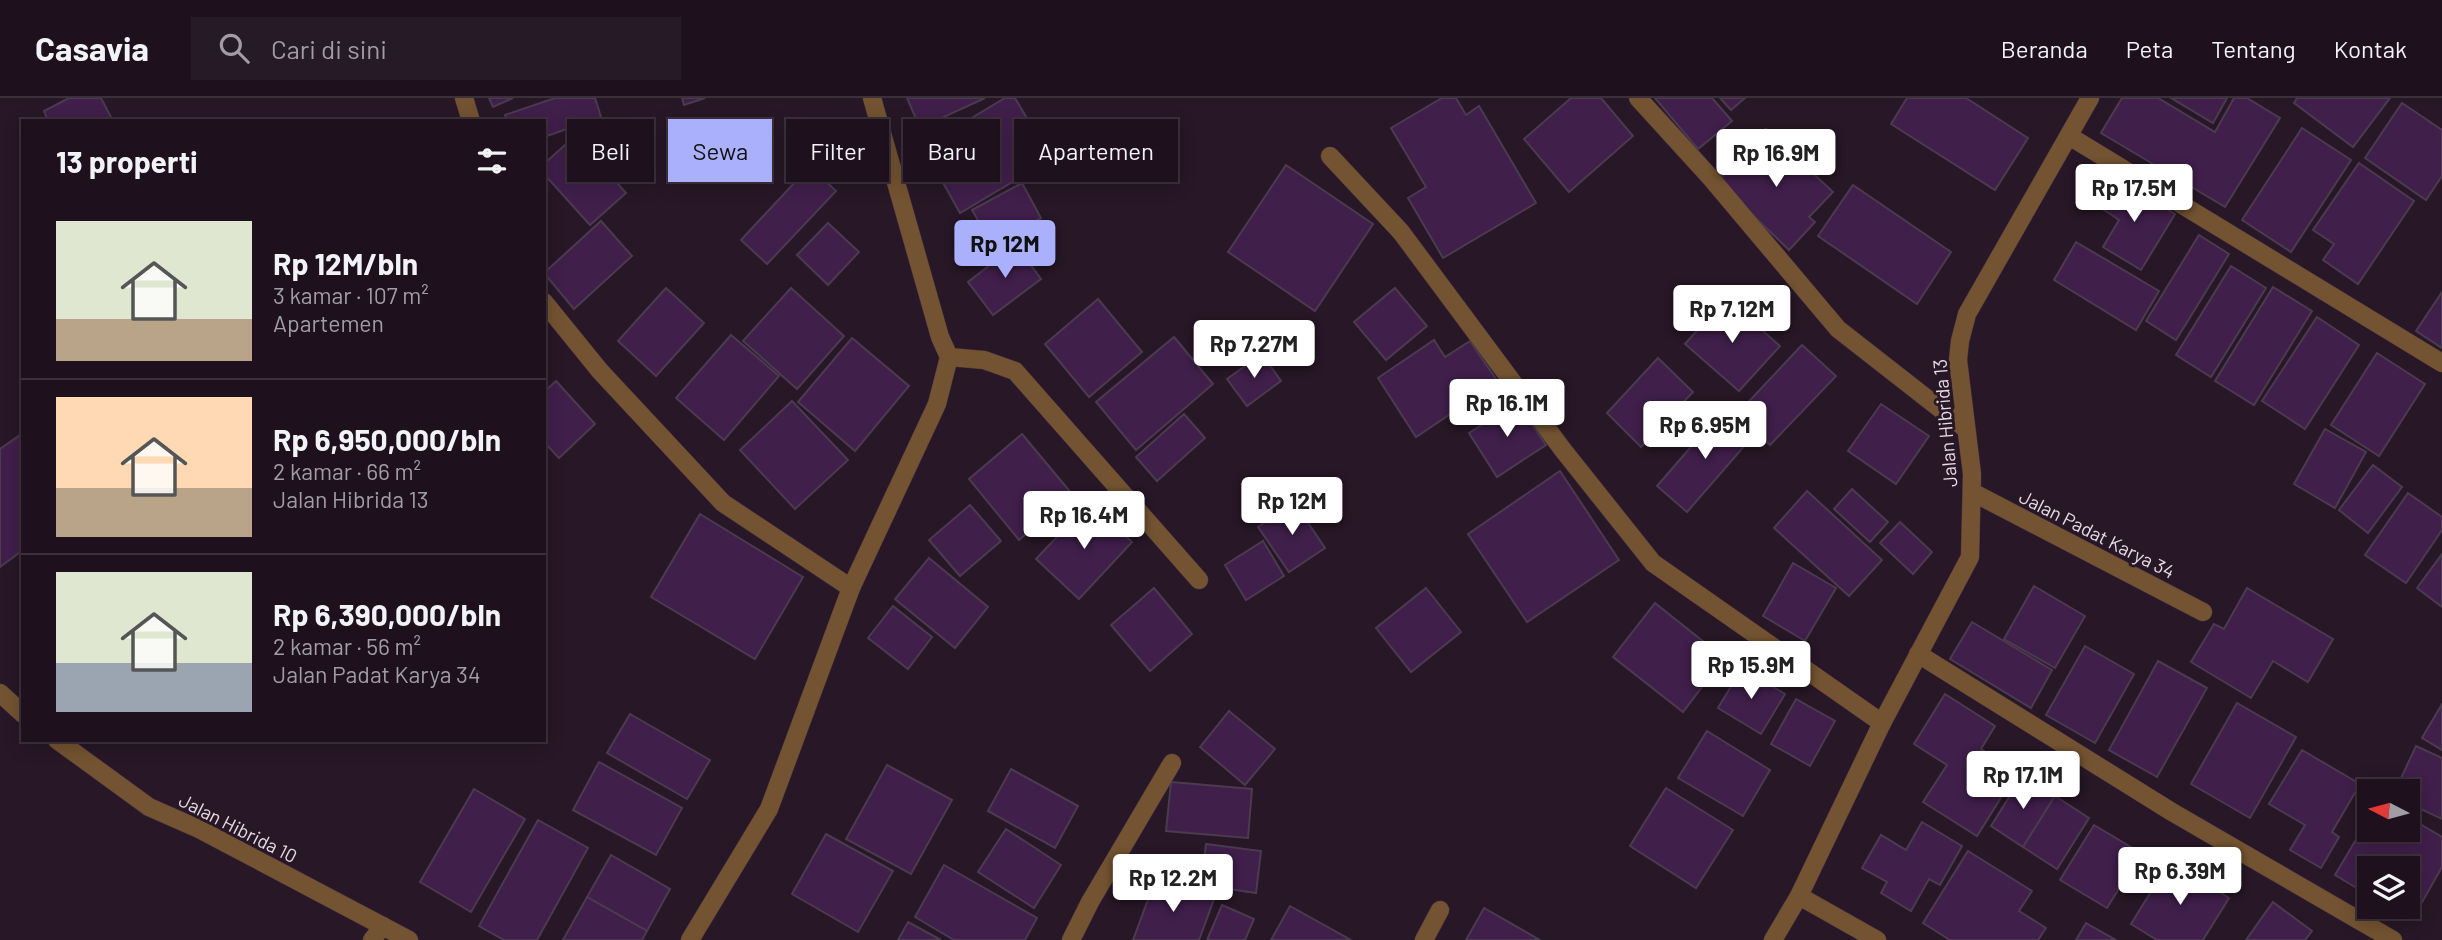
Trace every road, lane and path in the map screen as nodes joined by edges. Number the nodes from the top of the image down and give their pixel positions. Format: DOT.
graph roads {
  1 [pos="464,98"];
  2 [pos="872,98"];
  3 [pos="1638,98"];
  4 [pos="2090,98"];
  5 [pos="470,119"];
  6 [pos="2069,136"];
  7 [pos="1330,156"];
  8 [pos="546,304"];
  9 [pos="949,358"];
  10 [pos="2442,363"];
  11 [pos="1966,429"];
  12 [pos="1972,492"];
  13 [pos="1199,580"];
  14 [pos="851,588"];
  15 [pos="2203,612"];
  16 [pos="1918,654"];
  17 [pos="0,692"];
  18 [pos="21,712"];
  19 [pos="1882,723"];
  20 [pos="60,742"];
  21 [pos="1172,764"];
  22 [pos="1799,896"];
  23 [pos="1440,910"];
  24 [pos="377,933"];
  25 [pos="409,940"];
  26 [pos="690,940"];
  27 [pos="1071,940"];
  28 [pos="1424,940"];
  29 [pos="1773,940"];
  30 [pos="1877,940"];
  31 [pos="2393,940"];
  1 -- 5 [label="street"];
  2 -- 9 [label="street"];
  3 -- 11 [label="street"];
  4 -- 6 [label="street, Jalan Hibrida 13"];
  6 -- 10 [label="street"];
  6 -- 11 [label="street, Jalan Hibrida 13"];
  7 -- 19 [label="street"];
  8 -- 14 [label="street"];
  9 -- 13 [label="street"];
  9 -- 14 [label="street"];
  11 -- 12 [label="street, Jalan Hibrida 13"];
  12 -- 15 [label="street, Jalan Padat Karya 34"];
  12 -- 16 [label="street, Jalan Hibrida 13"];
  14 -- 26 [label="street"];
  16 -- 19 [label="street, Jalan Hibrida 13"];
  16 -- 31 [label="street"];
  17 -- 18 [label="street"];
  19 -- 22 [label="street, Jalan Hibrida 13"];
  20 -- 24 [label="street, Jalan Hibrida 10"];
  21 -- 27 [label="street"];
  22 -- 29 [label="street, Jalan Hibrida 13"];
  22 -- 30 [label="street"];
  23 -- 28 [label="street"];
  24 -- 25 [label="street, Jalan Hibrida 10"];
}
